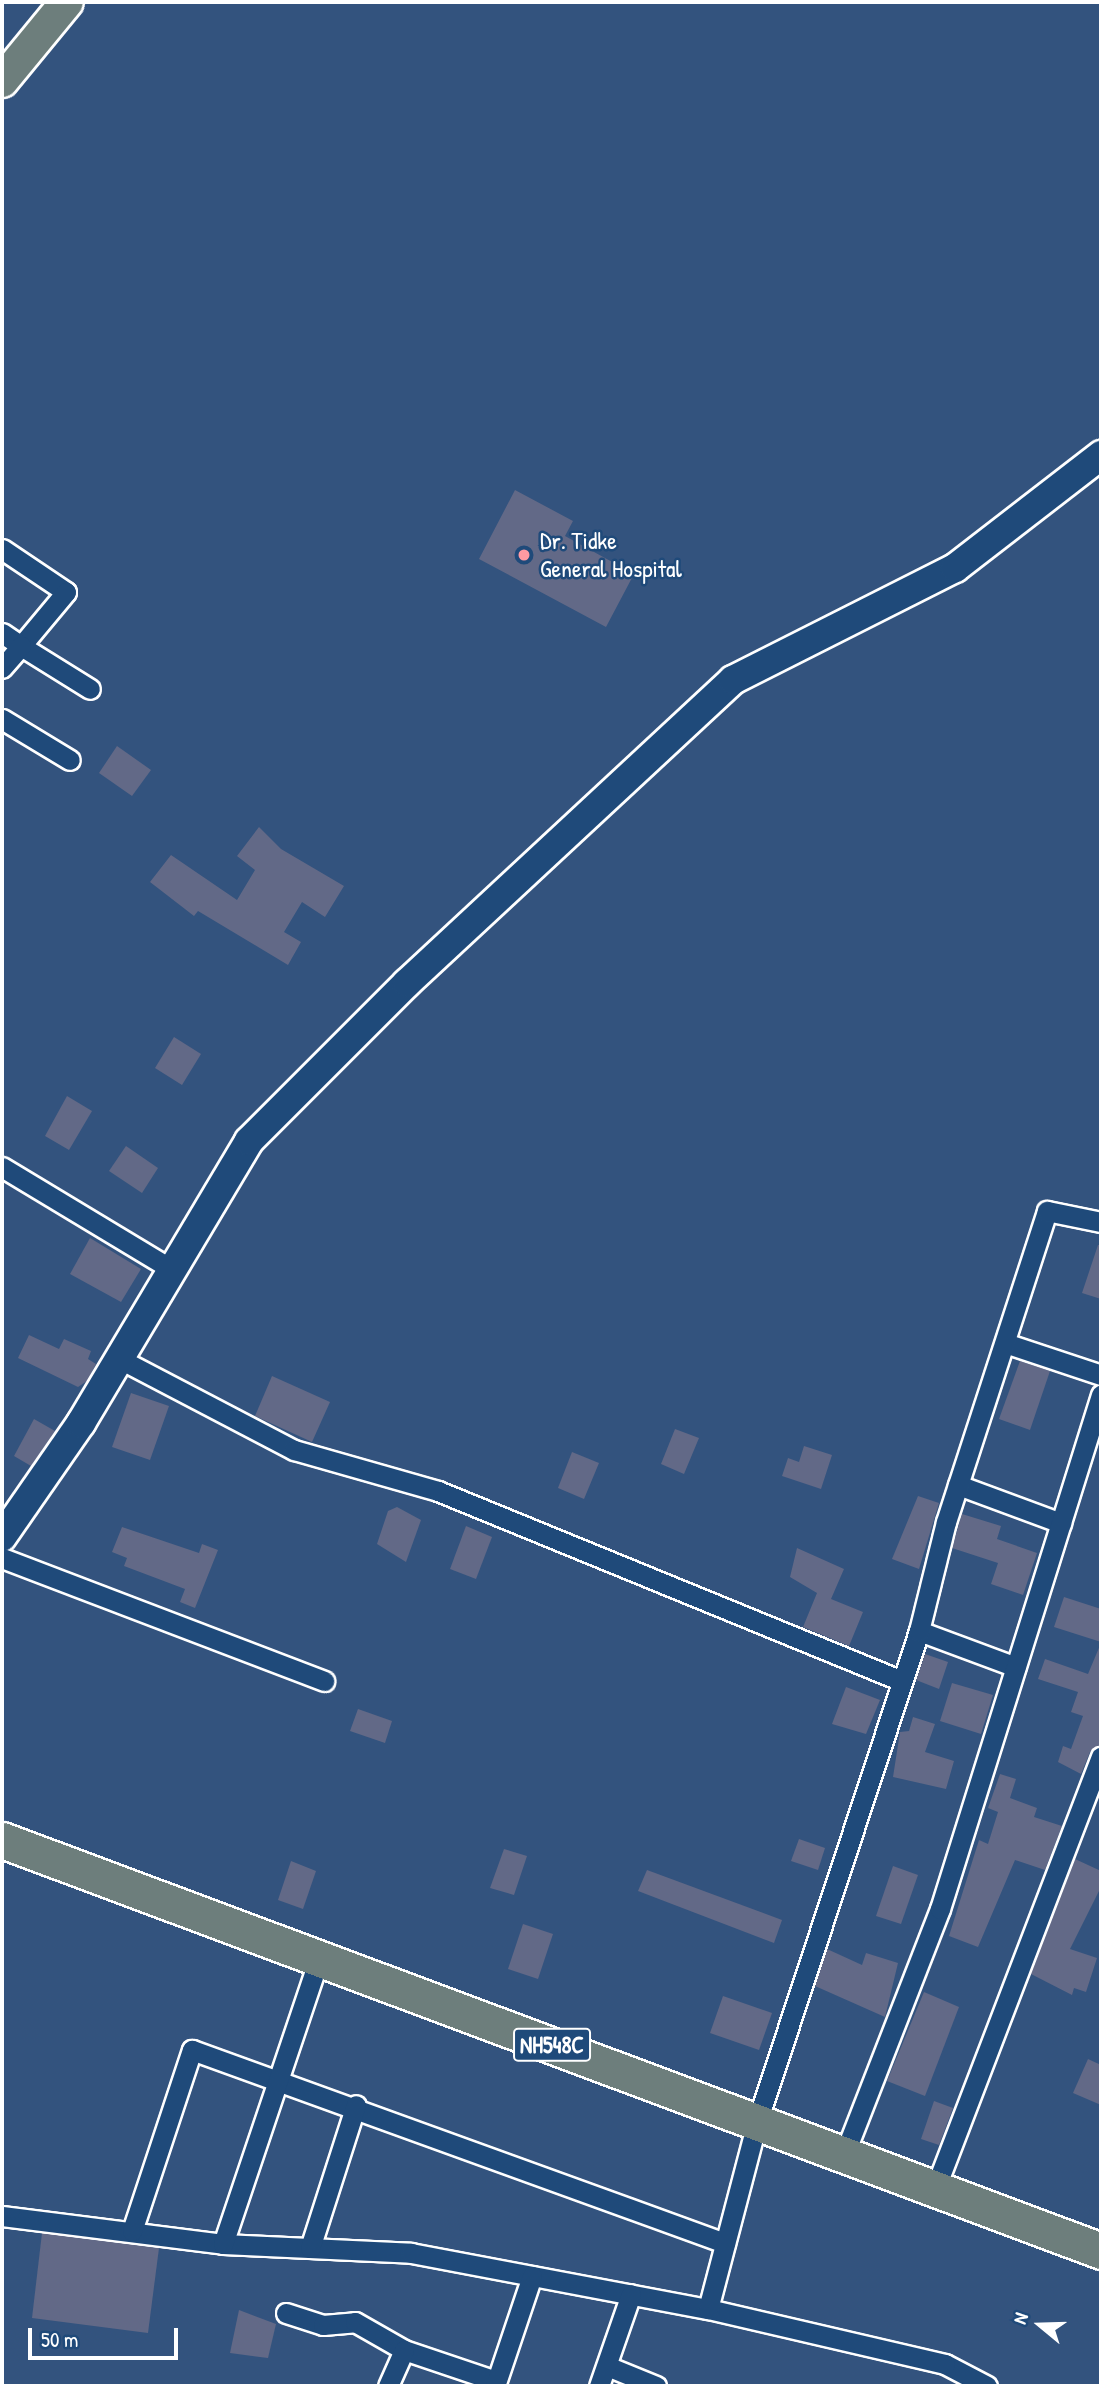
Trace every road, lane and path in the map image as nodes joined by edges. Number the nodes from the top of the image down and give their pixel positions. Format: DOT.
graph roads {
  1 [pos="67,2"];
  2 [pos="2,81"];
  3 [pos="1101,455"];
  4 [pos="2,549"];
  5 [pos="2,633"];
  6 [pos="21,646"];
  7 [pos="2,668"];
  8 [pos="90,689"];
  9 [pos="2,719"];
  10 [pos="70,760"];
  11 [pos="2,1167"];
  12 [pos="1101,1222"];
  13 [pos="171,1269"];
  14 [pos="1005,1343"];
  15 [pos="118,1358"];
  16 [pos="1101,1375"];
  17 [pos="1101,1395"];
  18 [pos="958,1485"];
  19 [pos="1061,1523"];
  20 [pos="2,1537"];
  21 [pos="2,1558"];
  22 [pos="919,1631"];
  23 [pos="1016,1667"];
  24 [pos="324,1681"];
  25 [pos="902,1681"];
  26 [pos="1101,1757"];
  27 [pos="2,1840"];
  28 [pos="319,1959"];
  29 [pos="278,2076"];
  30 [pos="356,2105"];
  31 [pos="757,2122"];
  32 [pos="844,2155"];
  33 [pos="935,2189"];
  34 [pos="2,2217"];
  35 [pos="132,2231"];
  36 [pos="726,2242"];
  37 [pos="223,2244"];
  38 [pos="310,2248"];
  39 [pos="1101,2250"];
  40 [pos="532,2276"];
  41 [pos="631,2294"];
  42 [pos="708,2309"];
  43 [pos="286,2313"];
  44 [pos="404,2350"];
  45 [pos="607,2366"];
  46 [pos="956,2379"];
  47 [pos="496,2384"];
  48 [pos="388,2386"];
  49 [pos="598,2386"];
  50 [pos="656,2386"];
  51 [pos="987,2386"];
  1 -- 2 [label="main road"];
  3 -- 13 [label="street"];
  4 -- 6 [label="street"];
  5 -- 6 [label="street"];
  6 -- 7 [label="street"];
  6 -- 8 [label="street"];
  9 -- 10 [label="street"];
  11 -- 13 [label="street"];
  12 -- 14 [label="street"];
  13 -- 15 [label="street"];
  14 -- 16 [label="street"];
  14 -- 18 [label="street"];
  15 -- 20 [label="street"];
  15 -- 25 [label="street"];
  17 -- 19 [label="street"];
  18 -- 19 [label="street"];
  18 -- 22 [label="street"];
  19 -- 23 [label="street"];
  21 -- 24 [label="street"];
  22 -- 23 [label="street"];
  22 -- 25 [label="street"];
  23 -- 32 [label="street"];
  25 -- 31 [label="street"];
  26 -- 33 [label="street"];
  27 -- 28 [label="highway, NH548C"];
  28 -- 29 [label="street"];
  28 -- 31 [label="highway, NH548C"];
  29 -- 30 [label="street"];
  29 -- 35 [label="street"];
  29 -- 37 [label="street"];
  30 -- 36 [label="street"];
  30 -- 38 [label="street"];
  31 -- 32 [label="highway, NH548C"];
  31 -- 36 [label="street"];
  32 -- 33 [label="highway, NH548C"];
  33 -- 39 [label="highway, NH548C"];
  34 -- 35 [label="street"];
  35 -- 37 [label="street"];
  36 -- 42 [label="street"];
  37 -- 38 [label="street"];
  38 -- 40 [label="street"];
  40 -- 41 [label="street"];
  40 -- 47 [label="street"];
  41 -- 42 [label="street"];
  41 -- 45 [label="street"];
  42 -- 46 [label="street"];
  43 -- 44 [label="street"];
  44 -- 47 [label="street"];
  44 -- 48 [label="street"];
  45 -- 49 [label="street"];
  45 -- 50 [label="street"];
  46 -- 51 [label="street"];
}
